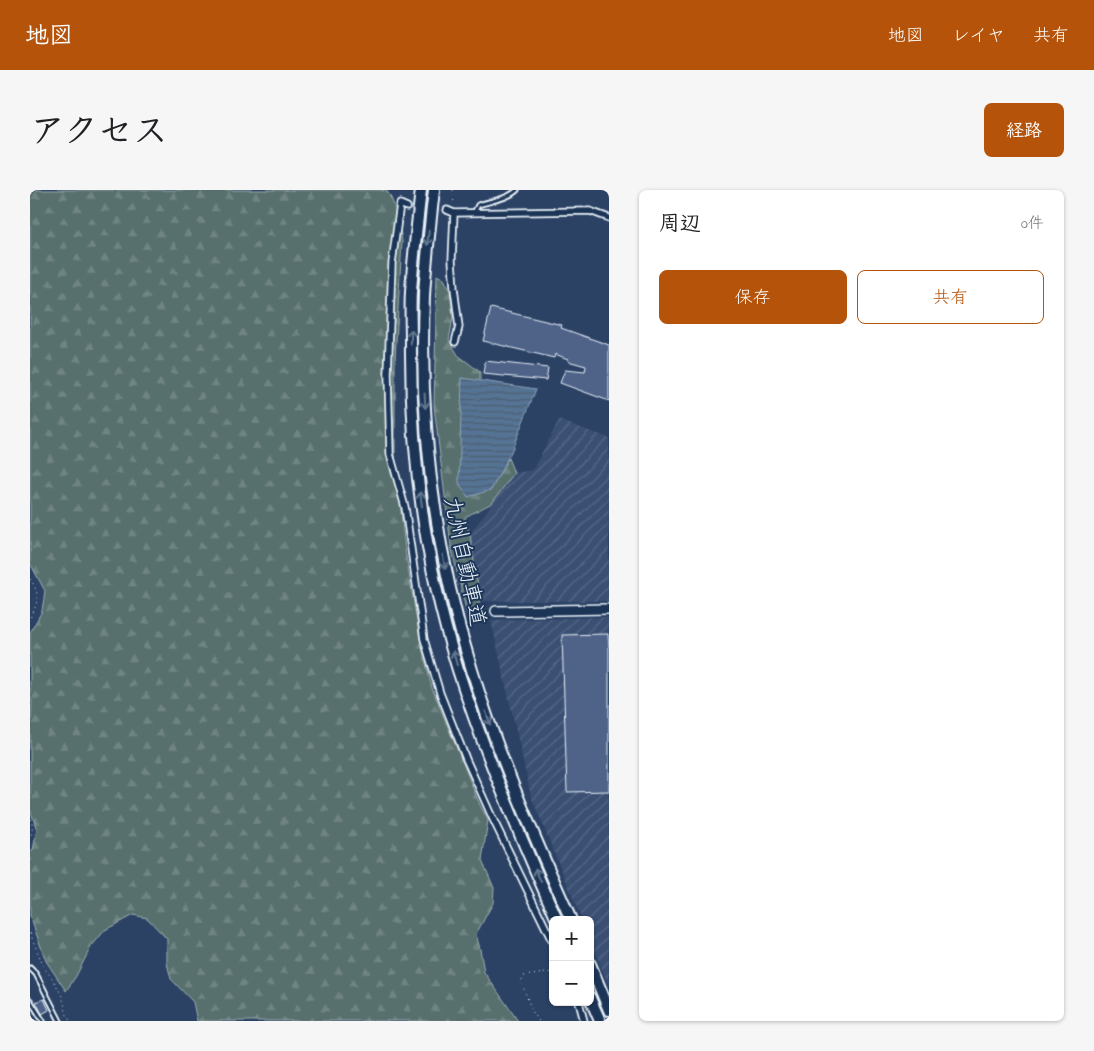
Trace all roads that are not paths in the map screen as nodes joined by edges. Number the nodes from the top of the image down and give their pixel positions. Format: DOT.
graph roads {
  1 [pos="421,190"];
  2 [pos="434,190"];
  3 [pos="517,190"];
  4 [pos="407,206"];
  5 [pos="446,210"];
  6 [pos="474,213"];
  7 [pos="454,214"];
  8 [pos="609,218"];
  9 [pos="455,342"];
  10 [pos="609,609"];
  11 [pos="496,611"];
  12 [pos="555,916"];
  13 [pos="569,916"];
  14 [pos="549,935"];
  15 [pos="30,968"];
  16 [pos="594,974"];
  17 [pos="30,1000"];
  18 [pos="580,1006"];
  19 [pos="593,1006"];
  20 [pos="609,1010"];
  21 [pos="43,1021"];
  22 [pos="60,1021"];
  23 [pos="584,1021"];
  24 [pos="600,1021"];
  12 -- 1 [label="highway, 九州自動車道, one-way"];
  2 -- 13 [label="highway, 九州自動車道, one-way"];
  3 -- 6 [label="lane"];
  4 -- 14 [label="street"];
  5 -- 7 [label="street"];
  6 -- 7 [label="street"];
  6 -- 8 [label="street"];
  7 -- 9 [label="street"];
  10 -- 11 [label="street"];
  15 -- 22 [label="lane"];
  16 -- 20 [label="highway"];
  17 -- 21 [label="lane"];
  18 -- 23 [label="street"];
  19 -- 24 [label="highway"];
}
